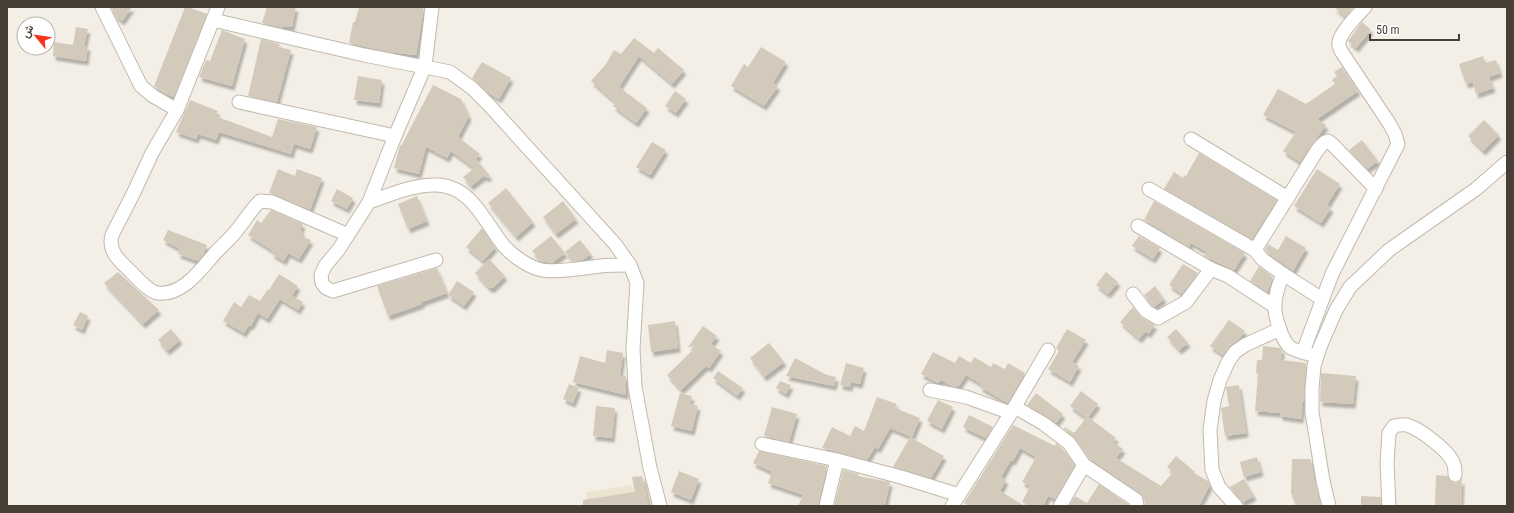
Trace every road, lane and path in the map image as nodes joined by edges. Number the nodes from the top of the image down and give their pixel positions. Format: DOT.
graph roads {
  1 [pos="102,7"];
  2 [pos="218,7"];
  3 [pos="432,7"];
  4 [pos="1365,7"];
  5 [pos="213,20"];
  6 [pos="425,66"];
  7 [pos="239,102"];
  8 [pos="177,110"];
  9 [pos="395,136"];
  10 [pos="1191,139"];
  11 [pos="1507,162"];
  12 [pos="1148,189"];
  13 [pos="1376,189"];
  14 [pos="1288,198"];
  15 [pos="369,202"];
  16 [pos="1138,226"];
  17 [pos="348,235"];
  18 [pos="1255,250"];
  19 [pos="436,260"];
  20 [pos="630,265"];
  21 [pos="1211,268"];
  22 [pos="1283,274"];
  23 [pos="1133,294"];
  24 [pos="1322,299"];
  25 [pos="1274,306"];
  26 [pos="1280,329"];
  27 [pos="1048,350"];
  28 [pos="1303,352"];
  29 [pos="1317,357"];
  30 [pos="930,390"];
  31 [pos="1013,410"];
  32 [pos="762,444"];
  33 [pos="837,460"];
  34 [pos="1084,465"];
  35 [pos="1455,475"];
  36 [pos="959,495"];
  37 [pos="660,506"];
  38 [pos="826,506"];
  39 [pos="952,506"];
  40 [pos="1060,506"];
  41 [pos="1137,506"];
  42 [pos="1236,506"];
  43 [pos="1329,506"];
  44 [pos="1389,506"];
  1 -- 8 [label="street"];
  2 -- 5 [label="street"];
  3 -- 6 [label="street"];
  4 -- 13 [label="street"];
  5 -- 6 [label="street"];
  5 -- 8 [label="street"];
  6 -- 9 [label="street"];
  6 -- 20 [label="street"];
  7 -- 9 [label="street"];
  8 -- 17 [label="street"];
  9 -- 15 [label="street"];
  10 -- 14 [label="street"];
  11 -- 29 [label="street"];
  12 -- 18 [label="street"];
  13 -- 14 [label="street"];
  13 -- 24 [label="street"];
  14 -- 18 [label="street"];
  15 -- 17 [label="street"];
  15 -- 20 [label="street"];
  16 -- 21 [label="street"];
  17 -- 19 [label="street"];
  18 -- 22 [label="street"];
  20 -- 37 [label="street"];
  21 -- 23 [label="street"];
  21 -- 25 [label="street"];
  22 -- 24 [label="street"];
  22 -- 25 [label="street"];
  24 -- 28 [label="street"];
  25 -- 26 [label="street"];
  26 -- 28 [label="street"];
  26 -- 42 [label="street"];
  27 -- 31 [label="street"];
  28 -- 29 [label="street"];
  29 -- 43 [label="street"];
  30 -- 31 [label="street"];
  31 -- 34 [label="street"];
  31 -- 36 [label="street"];
  32 -- 33 [label="street"];
  33 -- 36 [label="street"];
  33 -- 38 [label="street"];
  34 -- 40 [label="street"];
  34 -- 41 [label="street"];
  35 -- 44 [label="street"];
  36 -- 39 [label="street"];
}
